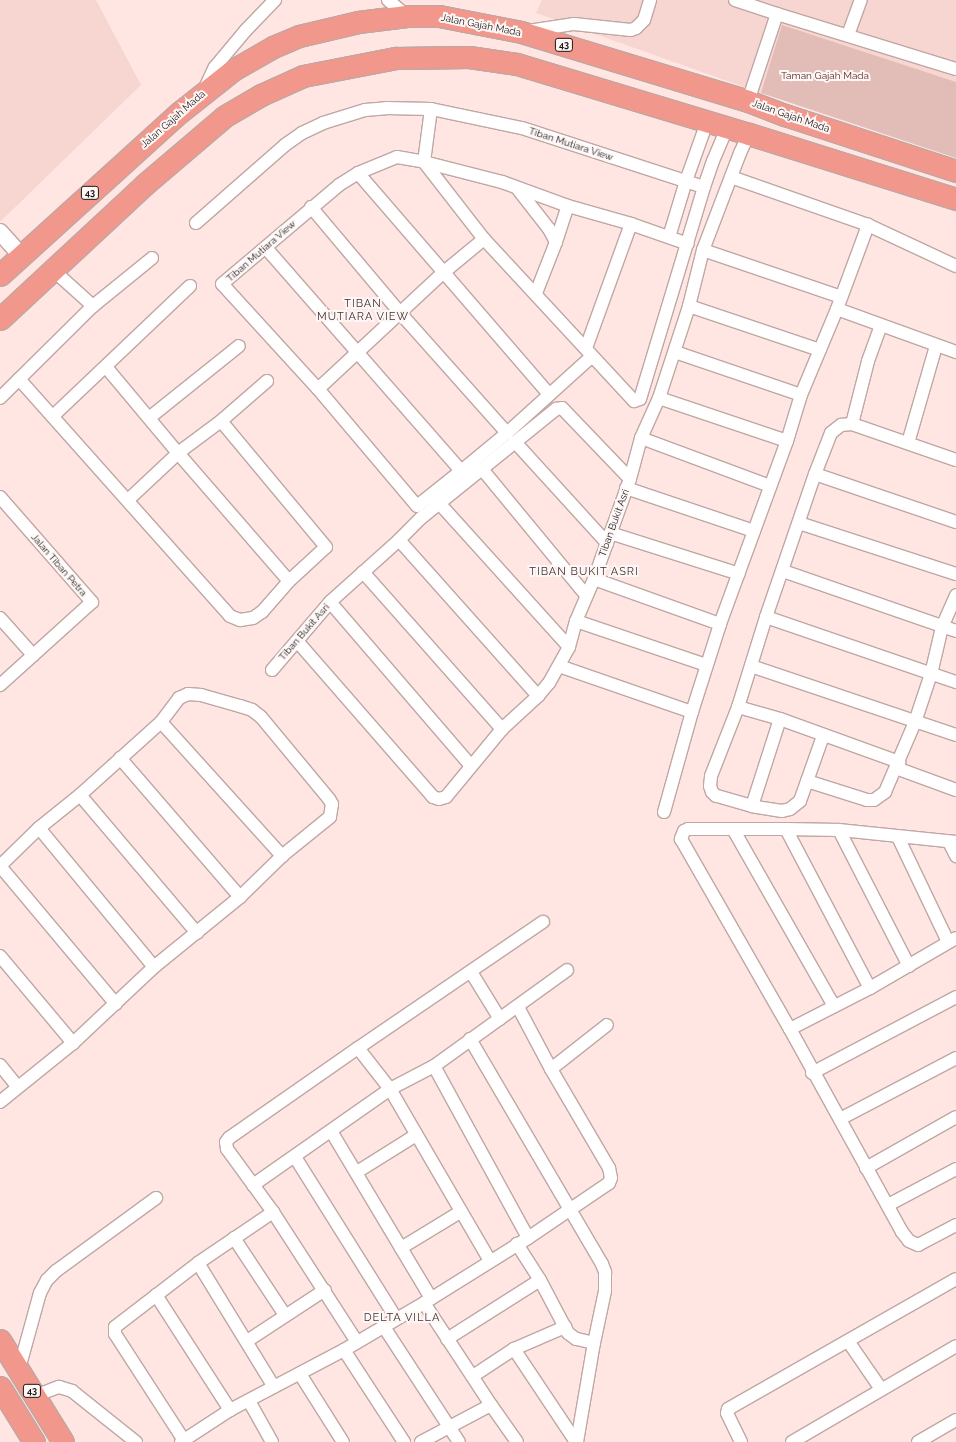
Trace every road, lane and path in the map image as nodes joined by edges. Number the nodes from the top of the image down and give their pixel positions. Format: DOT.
graph roads {
  1 [pos="275,0"];
  2 [pos="388,0"];
  3 [pos="650,0"];
  4 [pos="735,0"];
  5 [pos="861,0"];
  6 [pos="756,3"];
  7 [pos="777,14"];
  8 [pos="407,16"];
  9 [pos="521,32"];
  10 [pos="848,35"];
  11 [pos="956,69"];
  12 [pos="203,93"];
  13 [pos="748,101"];
  14 [pos="431,109"];
  15 [pos="707,122"];
  16 [pos="749,134"];
  17 [pos="724,137"];
  18 [pos="740,153"];
  19 [pos="424,162"];
  20 [pos="956,171"];
  21 [pos="358,173"];
  22 [pos="731,177"];
  23 [pos="686,181"];
  24 [pos="704,186"];
  25 [pos="516,187"];
  26 [pos="956,200"];
  27 [pos="568,206"];
  28 [pos="311,207"];
  29 [pos="196,223"];
  30 [pos="631,224"];
  31 [pos="868,225"];
  32 [pos="0,232"];
  33 [pos="669,237"];
  34 [pos="484,239"];
  35 [pos="556,242"];
  36 [pos="688,244"];
  37 [pos="266,248"];
  38 [pos="703,250"];
  39 [pos="21,255"];
  40 [pos="152,258"];
  41 [pos="956,266"];
  42 [pos="53,270"];
  43 [pos="444,272"];
  44 [pos="0,275"];
  45 [pos="190,286"];
  46 [pos="536,293"];
  47 [pos="839,303"];
  48 [pos="93,306"];
  49 [pos="689,306"];
  50 [pos="401,314"];
  51 [pos="0,319"];
  52 [pos="881,325"];
  53 [pos="239,346"];
  54 [pos="936,346"];
  55 [pos="820,350"];
  56 [pos="589,352"];
  57 [pos="674,352"];
  58 [pos="956,352"];
  59 [pos="358,353"];
  60 [pos="106,366"];
  61 [pos="19,379"];
  62 [pos="267,380"];
  63 [pos="318,389"];
  64 [pos="549,394"];
  65 [pos="801,395"];
  66 [pos="0,398"];
  67 [pos="659,398"];
  68 [pos="53,416"];
  69 [pos="149,418"];
  70 [pos="221,421"];
  71 [pos="852,424"];
  72 [pos="507,433"];
  73 [pos="641,438"];
  74 [pos="787,441"];
  75 [pos="515,442"];
  76 [pos="908,443"];
  77 [pos="178,453"];
  78 [pos="956,460"];
  79 [pos="482,468"];
  80 [pos="461,471"];
  81 [pos="814,474"];
  82 [pos="628,483"];
  83 [pos="770,486"];
  84 [pos="128,500"];
  85 [pos="439,503"];
  86 [pos="2,504"];
  87 [pos="956,522"];
  88 [pos="799,523"];
  89 [pos="754,532"];
  90 [pos="609,538"];
  91 [pos="399,540"];
  92 [pos="782,571"];
  93 [pos="363,572"];
  94 [pos="739,574"];
  95 [pos="956,574"];
  96 [pos="594,579"];
  97 [pos="288,581"];
  98 [pos="956,594"];
  99 [pos="586,595"];
  100 [pos="330,602"];
  101 [pos="766,617"];
  102 [pos="0,618"];
  103 [pos="576,621"];
  104 [pos="720,624"];
  105 [pos="942,627"];
  106 [pos="956,631"];
  107 [pos="297,641"];
  108 [pos="569,647"];
  109 [pos="33,655"];
  110 [pos="706,665"];
  111 [pos="559,666"];
  112 [pos="751,666"];
  113 [pos="272,670"];
  114 [pos="931,674"];
  115 [pos="956,682"];
  116 [pos="0,685"];
  117 [pos="538,696"];
  118 [pos="738,707"];
  119 [pos="692,712"];
  120 [pos="780,719"];
  121 [pos="161,722"];
  122 [pos="915,722"];
  123 [pos="502,730"];
  124 [pos="956,735"];
  125 [pos="823,736"];
  126 [pos="120,758"];
  127 [pos="897,765"];
  128 [pos="471,766"];
  129 [pos="807,781"];
  130 [pos="956,790"];
  131 [pos="80,795"];
  132 [pos="752,806"];
  133 [pos="664,812"];
  134 [pos="39,828"];
  135 [pos="733,829"];
  136 [pos="786,829"];
  137 [pos="839,830"];
  138 [pos="898,837"];
  139 [pos="952,842"];
  140 [pos="282,856"];
  141 [pos="956,856"];
  142 [pos="0,866"];
  143 [pos="240,897"];
  144 [pos="543,922"];
  145 [pos="197,933"];
  146 [pos="952,940"];
  147 [pos="0,956"];
  148 [pos="909,966"];
  149 [pos="154,967"];
  150 [pos="567,970"];
  151 [pos="471,972"];
  152 [pos="870,988"];
  153 [pos="956,997"];
  154 [pos="116,1004"];
  155 [pos="834,1006"];
  156 [pos="518,1007"];
  157 [pos="500,1019"];
  158 [pos="606,1025"];
  159 [pos="790,1029"];
  160 [pos="470,1039"];
  161 [pos="73,1043"];
  162 [pos="358,1048"];
  163 [pos="956,1058"];
  164 [pos="0,1065"];
  165 [pos="434,1066"];
  166 [pos="551,1069"];
  167 [pos="812,1073"];
  168 [pos="18,1087"];
  169 [pos="390,1089"];
  170 [pos="0,1102"];
  171 [pos="956,1117"];
  172 [pos="840,1119"];
  173 [pos="331,1131"];
  174 [pos="416,1135"];
  175 [pos="295,1157"];
  176 [pos="866,1168"];
  177 [pos="956,1169"];
  178 [pos="357,1172"];
  179 [pos="253,1185"];
  180 [pos="156,1198"];
  181 [pos="888,1205"];
  182 [pos="571,1208"];
  183 [pos="273,1212"];
  184 [pos="460,1212"];
  185 [pos="956,1225"];
  186 [pos="234,1238"];
  187 [pos="528,1238"];
  188 [pos="517,1244"];
  189 [pos="401,1248"];
  190 [pos="490,1261"];
  191 [pos="198,1263"];
  192 [pos="956,1279"];
  193 [pos="540,1280"];
  194 [pos="324,1290"];
  195 [pos="156,1295"];
  196 [pos="428,1301"];
  197 [pos="285,1315"];
  198 [pos="396,1318"];
  199 [pos="565,1326"];
  200 [pos="384,1327"];
  201 [pos="447,1339"];
  202 [pos="0,1340"];
  203 [pos="848,1340"];
  204 [pos="247,1341"];
  205 [pos="357,1342"];
  206 [pos="594,1343"];
  207 [pos="956,1346"];
  208 [pos="514,1349"];
  209 [pos="344,1350"];
  210 [pos="19,1369"];
  211 [pos="300,1374"];
  212 [pos="473,1376"];
  213 [pos="0,1387"];
  214 [pos="274,1387"];
  215 [pos="881,1389"];
  216 [pos="35,1396"];
  217 [pos="249,1401"];
  218 [pos="491,1405"];
  219 [pos="230,1410"];
  220 [pos="956,1420"];
  221 [pos="448,1426"];
  222 [pos="184,1441"];
  223 [pos="34,1442"];
  224 [pos="63,1442"];
  225 [pos="136,1442"];
  226 [pos="272,1442"];
  227 [pos="343,1442"];
  228 [pos="404,1442"];
  229 [pos="421,1442"];
  230 [pos="459,1442"];
  231 [pos="517,1442"];
  232 [pos="576,1442"];
  233 [pos="741,1442"];
  234 [pos="792,1442"];
  235 [pos="918,1442"];
  1 -- 12 [label="street"];
  2 -- 8 [label="street"];
  3 -- 9 [label="street"];
  4 -- 6 [label="street"];
  5 -- 10 [label="street"];
  6 -- 7 [label="street"];
  7 -- 10 [label="street"];
  7 -- 13 [label="street"];
  8 -- 9 [label="highway, Jalan Gajah Mada / 43"];
  8 -- 12 [label="highway, Jalan Gajah Mada / 43"];
  9 -- 13 [label="highway, Jalan Gajah Mada / 43"];
  10 -- 11 [label="street"];
  12 -- 39 [label="highway, Jalan Gajah Mada / 43"];
  13 -- 20 [label="highway, Jalan Gajah Mada / 43"];
  14 -- 19 [label="street"];
  14 -- 23 [label="street, Tiban Mutiara View"];
  14 -- 29 [label="street, Tiban Mutiara View"];
  15 -- 17 [label="highway"];
  15 -- 23 [label="street"];
  15 -- 42 [label="highway"];
  16 -- 17 [label="highway"];
  16 -- 18 [label="street, Tiban Bukit Asri"];
  16 -- 26 [label="highway"];
  17 -- 18 [label="street"];
  17 -- 24 [label="street"];
  18 -- 22 [label="street, Tiban Bukit Asri"];
  19 -- 21 [label="street, Tiban Mutiara View"];
  19 -- 25 [label="street, Tiban Mutiara View"];
  19 -- 34 [label="street"];
  21 -- 28 [label="street, Tiban Mutiara View"];
  21 -- 43 [label="street"];
  22 -- 31 [label="street"];
  22 -- 38 [label="street, Tiban Bukit Asri"];
  23 -- 24 [label="street, Tiban Mutiara View"];
  23 -- 33 [label="street"];
  24 -- 36 [label="street"];
  25 -- 27 [label="street, Tiban Mutiara View"];
  25 -- 35 [label="street"];
  27 -- 30 [label="street, Tiban Mutiara View"];
  27 -- 35 [label="street"];
  28 -- 37 [label="street, Tiban Mutiara View"];
  28 -- 50 [label="street"];
  30 -- 33 [label="street, Tiban Mutiara View"];
  30 -- 56 [label="street"];
  31 -- 41 [label="street"];
  31 -- 47 [label="street"];
  32 -- 39 [label="street"];
  33 -- 36 [label="street, Tiban Mutiara View"];
  34 -- 43 [label="street"];
  34 -- 46 [label="street"];
  35 -- 46 [label="street"];
  36 -- 56 [label="street"];
  37 -- 59 [label="street"];
  37 -- 63 [label="street, Tiban Mutiara View"];
  38 -- 47 [label="street"];
  38 -- 49 [label="street, Tiban Bukit Asri"];
  39 -- 44 [label="highway, Jalan Gajah Mada / 43"];
  40 -- 48 [label="street"];
  42 -- 48 [label="street"];
  42 -- 51 [label="highway"];
  43 -- 50 [label="street"];
  43 -- 64 [label="street"];
  45 -- 60 [label="street"];
  46 -- 56 [label="street"];
  47 -- 52 [label="street"];
  47 -- 55 [label="street"];
  48 -- 61 [label="street"];
  49 -- 55 [label="street"];
  49 -- 57 [label="street, Tiban Bukit Asri"];
  50 -- 59 [label="street"];
  50 -- 72 [label="street"];
  52 -- 54 [label="street"];
  52 -- 71 [label="street"];
  53 -- 69 [label="street"];
  54 -- 58 [label="street"];
  54 -- 76 [label="street"];
  55 -- 65 [label="street"];
  56 -- 64 [label="street, Tiban Mutiara View"];
  57 -- 65 [label="street"];
  57 -- 67 [label="street, Tiban Bukit Asri"];
  59 -- 63 [label="street"];
  59 -- 80 [label="street"];
  60 -- 68 [label="street"];
  60 -- 69 [label="street"];
  61 -- 66 [label="street"];
  61 -- 68 [label="street"];
  62 -- 70 [label="street"];
  63 -- 80 [label="street, Tiban Mutiara View"];
  64 -- 72 [label="street, Tiban Mutiara View"];
  65 -- 74 [label="street"];
  67 -- 73 [label="street, Tiban Bukit Asri"];
  67 -- 74 [label="street"];
  68 -- 84 [label="street"];
  69 -- 77 [label="street"];
  70 -- 77 [label="street"];
  70 -- 97 [label="street"];
  71 -- 76 [label="street"];
  71 -- 81 [label="street"];
  72 -- 80 [label="street, Tiban Mutiara View"];
  73 -- 82 [label="street, Tiban Bukit Asri"];
  73 -- 83 [label="street"];
  74 -- 83 [label="street"];
  75 -- 79 [label="street, Tiban Bukit Asri"];
  75 -- 82 [label="street, Tiban Bukit Asri"];
  75 -- 90 [label="street"];
  76 -- 78 [label="street"];
  77 -- 84 [label="street"];
  77 -- 97 [label="street"];
  79 -- 85 [label="street, Tiban Bukit Asri"];
  79 -- 99 [label="street"];
  81 -- 87 [label="street"];
  81 -- 88 [label="street"];
  82 -- 89 [label="street"];
  82 -- 90 [label="street, Tiban Bukit Asri"];
  83 -- 89 [label="street"];
  84 -- 97 [label="street"];
  85 -- 91 [label="street, Tiban Bukit Asri"];
  85 -- 108 [label="street"];
  86 -- 109 [label="street, Jalan Tiban Petra"];
  88 -- 92 [label="street"];
  88 -- 95 [label="street"];
  89 -- 94 [label="street"];
  90 -- 94 [label="street"];
  90 -- 96 [label="street, Tiban Bukit Asri"];
  91 -- 93 [label="street, Tiban Bukit Asri"];
  91 -- 117 [label="street"];
  92 -- 101 [label="street"];
  92 -- 105 [label="street"];
  93 -- 100 [label="street, Tiban Bukit Asri"];
  93 -- 123 [label="street"];
  94 -- 104 [label="street"];
  96 -- 99 [label="street, Tiban Bukit Asri"];
  96 -- 104 [label="street"];
  98 -- 105 [label="street"];
  99 -- 103 [label="street, Tiban Bukit Asri"];
  100 -- 107 [label="street, Tiban Bukit Asri"];
  100 -- 128 [label="street"];
  101 -- 112 [label="street"];
  101 -- 114 [label="street"];
  102 -- 109 [label="street"];
  103 -- 108 [label="street, Tiban Bukit Asri"];
  103 -- 110 [label="street"];
  104 -- 110 [label="street"];
  105 -- 106 [label="street"];
  105 -- 114 [label="street"];
  107 -- 113 [label="street, Tiban Bukit Asri"];
  107 -- 128 [label="street, Tiban Bukit Asri"];
  108 -- 111 [label="street, Tiban Bukit Asri"];
  109 -- 116 [label="street, Jalan Tiban Petra"];
  110 -- 119 [label="street"];
  111 -- 117 [label="street, Tiban Bukit Asri"];
  111 -- 119 [label="street"];
  112 -- 118 [label="street"];
  112 -- 122 [label="street"];
  114 -- 115 [label="street"];
  114 -- 122 [label="street"];
  117 -- 123 [label="street, Tiban Bukit Asri"];
  118 -- 120 [label="street"];
  118 -- 132 [label="street"];
  119 -- 133 [label="street"];
  120 -- 125 [label="street"];
  120 -- 132 [label="street"];
  121 -- 126 [label="street"];
  121 -- 140 [label="street"];
  121 -- 140 [label="street"];
  122 -- 124 [label="street"];
  122 -- 127 [label="street"];
  123 -- 128 [label="street, Tiban Bukit Asri"];
  125 -- 127 [label="street"];
  125 -- 129 [label="street"];
  126 -- 131 [label="street"];
  126 -- 143 [label="street"];
  127 -- 129 [label="street"];
  127 -- 130 [label="street"];
  129 -- 132 [label="street"];
  131 -- 134 [label="street"];
  131 -- 145 [label="street"];
  134 -- 142 [label="street"];
  134 -- 149 [label="street"];
  135 -- 136 [label="street"];
  135 -- 155 [label="street"];
  135 -- 159 [label="street"];
  136 -- 137 [label="street"];
  136 -- 152 [label="street"];
  137 -- 138 [label="street"];
  137 -- 148 [label="street"];
  138 -- 139 [label="street"];
  138 -- 146 [label="street"];
  139 -- 141 [label="street"];
  140 -- 143 [label="street"];
  142 -- 154 [label="street"];
  143 -- 145 [label="street"];
  144 -- 151 [label="street"];
  145 -- 149 [label="street"];
  146 -- 148 [label="street"];
  147 -- 161 [label="street"];
  148 -- 152 [label="street"];
  149 -- 154 [label="street"];
  150 -- 156 [label="street"];
  151 -- 157 [label="street"];
  151 -- 162 [label="street"];
  152 -- 155 [label="street"];
  153 -- 167 [label="street"];
  154 -- 161 [label="street"];
  155 -- 159 [label="street"];
  156 -- 157 [label="street"];
  156 -- 166 [label="street"];
  157 -- 160 [label="street"];
  158 -- 166 [label="street"];
  159 -- 167 [label="street"];
  160 -- 165 [label="street"];
  160 -- 182 [label="street"];
  161 -- 168 [label="street"];
  162 -- 169 [label="street"];
  162 -- 179 [label="street"];
  163 -- 172 [label="street"];
  164 -- 168 [label="street"];
  165 -- 169 [label="street"];
  165 -- 187 [label="street"];
  166 -- 182 [label="street"];
  167 -- 172 [label="street"];
  168 -- 170 [label="street"];
  169 -- 173 [label="street"];
  169 -- 174 [label="street"];
  171 -- 176 [label="street"];
  172 -- 176 [label="street"];
  173 -- 175 [label="street"];
  173 -- 178 [label="street"];
  174 -- 178 [label="street"];
  174 -- 184 [label="street"];
  175 -- 179 [label="street"];
  175 -- 198 [label="street"];
  176 -- 181 [label="street"];
  177 -- 181 [label="street"];
  178 -- 189 [label="street"];
  179 -- 183 [label="street"];
  180 -- 210 [label="street"];
  181 -- 185 [label="street"];
  182 -- 187 [label="street"];
  182 -- 206 [label="street"];
  183 -- 186 [label="street"];
  183 -- 194 [label="street"];
  184 -- 189 [label="street"];
  184 -- 190 [label="street"];
  186 -- 191 [label="street"];
  186 -- 197 [label="street"];
  187 -- 188 [label="street"];
  188 -- 190 [label="street"];
  188 -- 193 [label="street"];
  189 -- 196 [label="street"];
  190 -- 196 [label="street"];
  191 -- 195 [label="street"];
  191 -- 204 [label="street"];
  192 -- 203 [label="street"];
  193 -- 199 [label="street"];
  193 -- 201 [label="street"];
  194 -- 197 [label="street"];
  194 -- 205 [label="street"];
  195 -- 219 [label="street"];
  195 -- 222 [label="street"];
  196 -- 198 [label="street"];
  196 -- 201 [label="street"];
  197 -- 204 [label="street"];
  198 -- 200 [label="street"];
  199 -- 206 [label="street"];
  199 -- 208 [label="street"];
  200 -- 205 [label="street"];
  200 -- 221 [label="street"];
  201 -- 212 [label="street"];
  202 -- 210 [label="highway, 43"];
  203 -- 215 [label="street"];
  203 -- 233 [label="street"];
  204 -- 214 [label="street"];
  205 -- 209 [label="street"];
  206 -- 232 [label="street"];
  207 -- 215 [label="street"];
  208 -- 212 [label="street"];
  208 -- 232 [label="street"];
  209 -- 211 [label="street"];
  209 -- 228 [label="street"];
  210 -- 216 [label="highway, 43"];
  211 -- 214 [label="street"];
  211 -- 227 [label="street"];
  212 -- 218 [label="street"];
  213 -- 223 [label="highway, 43"];
  214 -- 217 [label="street"];
  215 -- 234 [label="street"];
  216 -- 224 [label="highway, 43"];
  216 -- 225 [label="street"];
  217 -- 219 [label="street"];
  217 -- 226 [label="street"];
  218 -- 221 [label="street"];
  218 -- 231 [label="street"];
  219 -- 222 [label="street"];
  220 -- 235 [label="street"];
  221 -- 229 [label="street"];
  221 -- 230 [label="street"];
}
